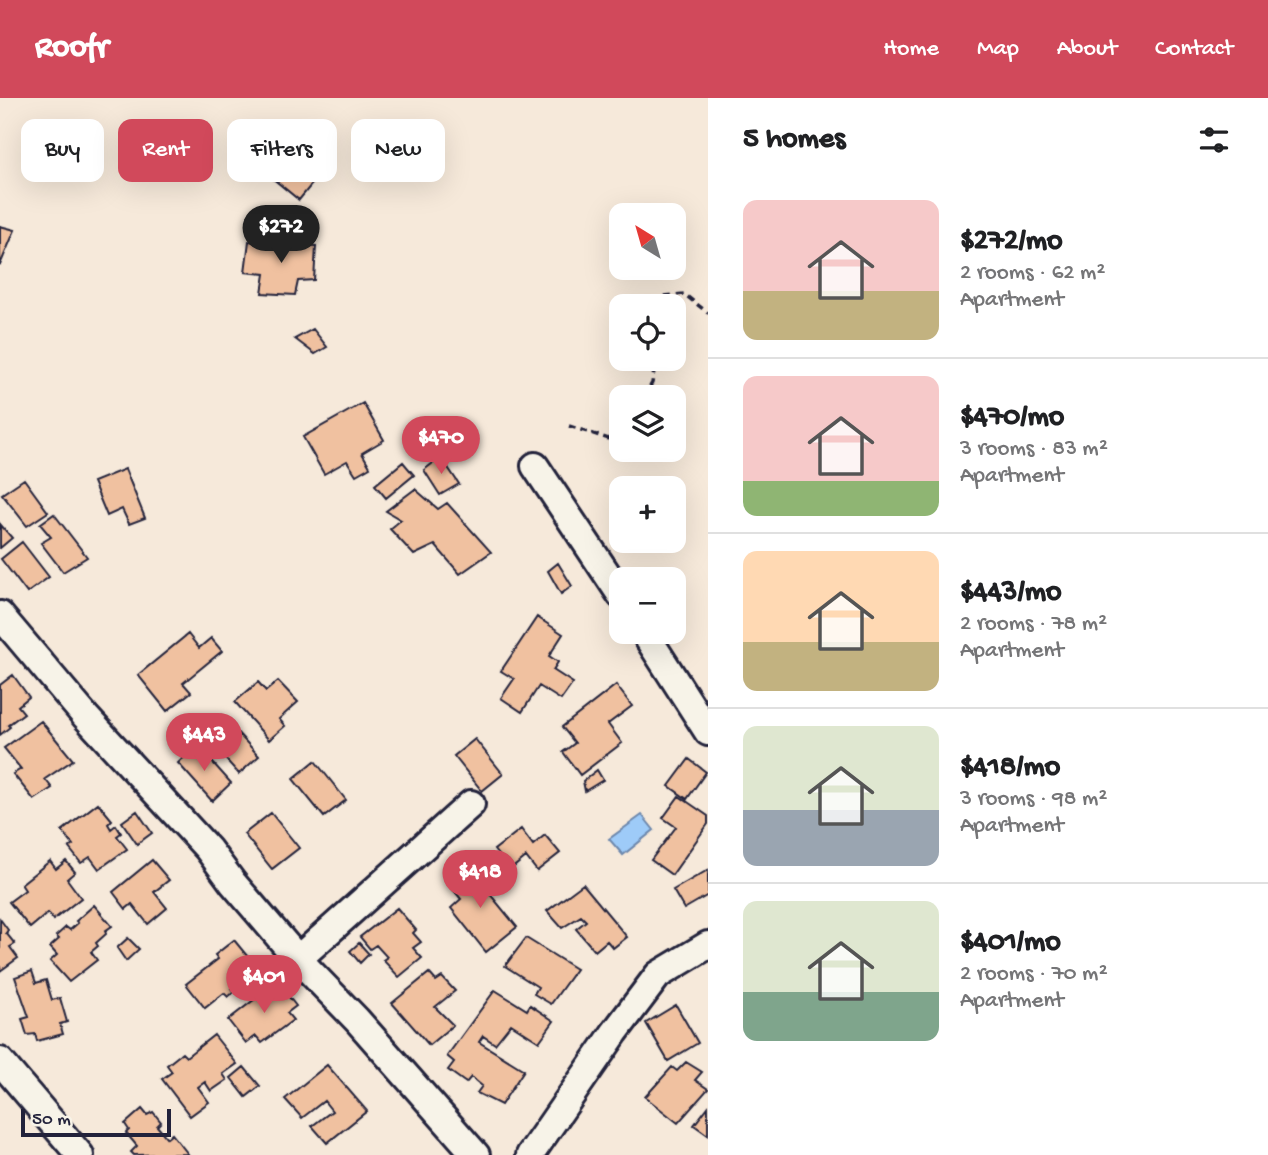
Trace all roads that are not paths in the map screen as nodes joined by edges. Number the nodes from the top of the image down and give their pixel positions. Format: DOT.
graph roads {
  1 [pos="535,466"];
  2 [pos="609,577"];
  3 [pos="0,615"];
  4 [pos="652,644"];
  5 [pos="708,732"];
  6 [pos="471,804"];
  7 [pos="708,945"];
  8 [pos="298,959"];
  9 [pos="0,1061"];
  10 [pos="80,1155"];
  11 [pos="475,1155"];
  12 [pos="530,1155"];
  1 -- 2 [label="street"];
  3 -- 8 [label="street"];
  4 -- 5 [label="street"];
  6 -- 8 [label="street"];
  7 -- 12 [label="street"];
  8 -- 11 [label="street"];
  9 -- 10 [label="street"];
}
